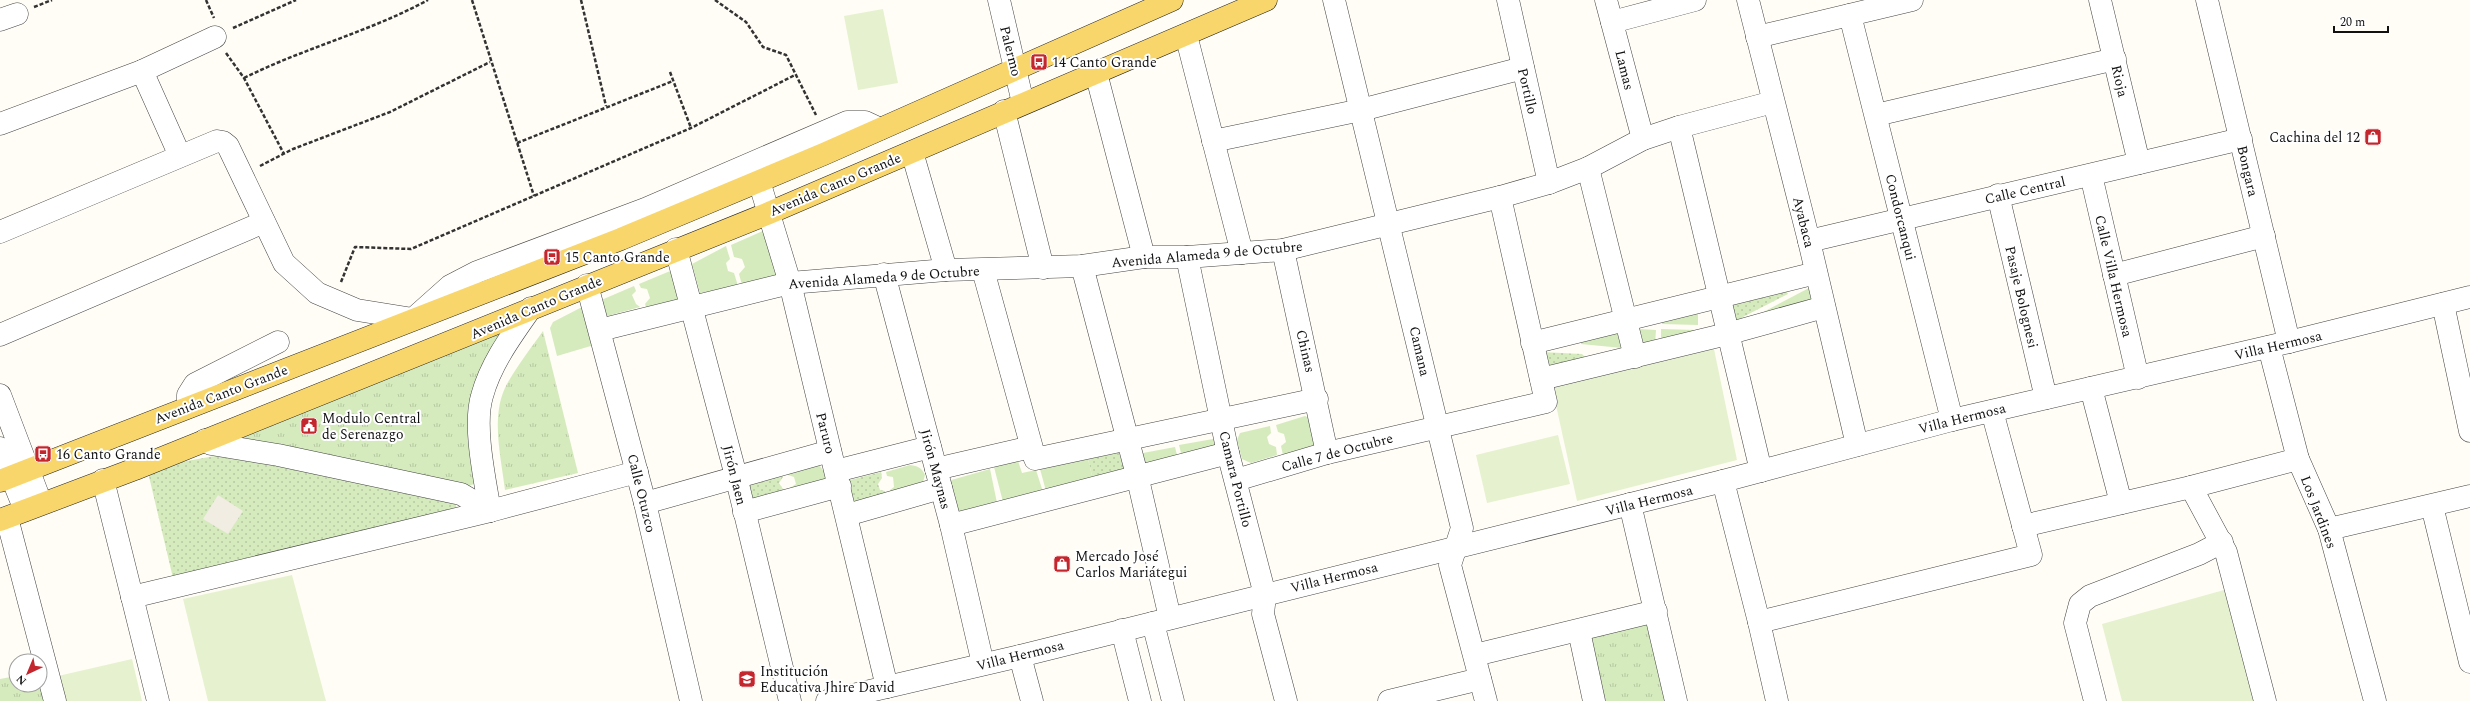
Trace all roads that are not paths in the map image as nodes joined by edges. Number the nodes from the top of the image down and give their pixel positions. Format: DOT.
graph roads {
  1 [pos="998,0"];
  2 [pos="1172,0"];
  3 [pos="1266,0"];
  4 [pos="1334,0"];
  5 [pos="1508,0"];
  6 [pos="1606,0"];
  7 [pos="1695,0"];
  8 [pos="1748,0"];
  9 [pos="1912,0"];
  10 [pos="2100,0"];
  11 [pos="2207,0"];
  12 [pos="1850,15"];
  13 [pos="1612,22"];
  14 [pos="1186,35"];
  15 [pos="215,37"];
  16 [pos="1757,37"];
  17 [pos="2114,59"];
  18 [pos="1015,68"];
  19 [pos="1523,68"];
  20 [pos="142,71"];
  21 [pos="1096,73"];
  22 [pos="1773,102"];
  23 [pos="1014,107"];
  24 [pos="1361,110"];
  25 [pos="1876,115"];
  26 [pos="0,124"];
  27 [pos="1679,127"];
  28 [pos="880,129"];
  29 [pos="2241,139"];
  30 [pos="1643,140"];
  31 [pos="1213,141"];
  32 [pos="912,152"];
  33 [pos="180,156"];
  34 [pos="2139,163"];
  35 [pos="1588,168"];
  36 [pos="2091,174"];
  37 [pos="759,182"];
  38 [pos="1549,183"];
  39 [pos="1998,195"];
  40 [pos="1500,197"];
  41 [pos="769,213"];
  42 [pos="1902,219"];
  43 [pos="264,222"];
  44 [pos="1390,224"];
  45 [pos="0,232"];
  46 [pos="2264,236"];
  47 [pos="1809,241"];
  48 [pos="676,249"];
  49 [pos="1283,250"];
  50 [pos="1242,253"];
  51 [pos="1144,257"];
  52 [pos="1187,257"];
  53 [pos="1082,266"];
  54 [pos="1043,268"];
  55 [pos="946,270"];
  56 [pos="983,270"];
  57 [pos="1816,273"];
  58 [pos="884,274"];
  59 [pos="2114,275"];
  60 [pos="790,283"];
  61 [pos="587,285"];
  62 [pos="2470,297"];
  63 [pos="1719,298"];
  64 [pos="2442,304"];
  65 [pos="693,307"];
  66 [pos="1824,307"];
  67 [pos="531,308"];
  68 [pos="413,319"];
  69 [pos="1627,320"];
  70 [pos="600,330"];
  71 [pos="1728,334"];
  72 [pos="0,335"];
  73 [pos="278,342"];
  74 [pos="1532,343"];
  75 [pos="2279,345"];
  76 [pos="1635,357"];
  77 [pos="2138,378"];
  78 [pos="1541,379"];
  79 [pos="2091,388"];
  80 [pos="0,396"];
  81 [pos="2046,398"];
  82 [pos="1316,399"];
  83 [pos="188,407"];
  84 [pos="1992,411"];
  85 [pos="1222,419"];
  86 [pos="1952,420"];
  87 [pos="1438,427"];
  88 [pos="2470,431"];
  89 [pos="205,440"];
  90 [pos="1128,440"];
  91 [pos="1857,445"];
  92 [pos="930,447"];
  93 [pos="1031,447"];
  94 [pos="0,448"];
  95 [pos="830,451"];
  96 [pos="1228,453"];
  97 [pos="1327,453"];
  98 [pos="2298,459"];
  99 [pos="1761,471"];
  100 [pos="637,472"];
  101 [pos="1137,475"];
  102 [pos="13,476"];
  103 [pos="736,476"];
  104 [pos="838,478"];
  105 [pos="939,479"];
  106 [pos="103,480"];
  107 [pos="1236,480"];
  108 [pos="1723,481"];
  109 [pos="2191,487"];
  110 [pos="2470,496"];
  111 [pos="645,503"];
  112 [pos="2121,503"];
  113 [pos="1630,504"];
  114 [pos="2432,506"];
  115 [pos="490,511"];
  116 [pos="744,512"];
  117 [pos="18,513"];
  118 [pos="847,515"];
  119 [pos="951,525"];
  120 [pos="2024,526"];
  121 [pos="2329,529"];
  122 [pos="2222,542"];
  123 [pos="1456,546"];
  124 [pos="1265,595"];
  125 [pos="132,597"];
  126 [pos="2462,598"];
  127 [pos="1656,611"];
  128 [pos="1162,620"];
  129 [pos="1759,622"];
  130 [pos="1122,630"];
  131 [pos="1579,631"];
  132 [pos="1475,655"];
  133 [pos="1020,656"];
  134 [pos="2470,662"];
  135 [pos="983,664"];
  136 [pos="1480,678"];
  137 [pos="887,687"];
  138 [pos="864,697"];
  139 [pos="55,701"];
  140 [pos="158,701"];
  141 [pos="691,701"];
  142 [pos="790,701"];
  143 [pos="827,701"];
  144 [pos="1032,701"];
  145 [pos="1140,701"];
  146 [pos="1173,701"];
  147 [pos="1286,701"];
  148 [pos="1389,701"];
  149 [pos="1486,701"];
  150 [pos="1594,701"];
  151 [pos="1676,701"];
  152 [pos="1777,701"];
  153 [pos="2095,701"];
  154 [pos="2265,701"];
  155 [pos="2375,701"];
  1 -- 18 [label="street, Palermo"];
  2 -- 18 [label="main road, Avenida Canto Grande"];
  3 -- 14 [label="main road, Avenida Canto Grande"];
  4 -- 24 [label="street, Camana"];
  5 -- 19 [label="street, Portillo"];
  6 -- 13 [label="street, Lamas"];
  7 -- 13 [label="street"];
  8 -- 16 [label="street, Ayabaca"];
  9 -- 12 [label="street"];
  10 -- 17 [label="street, Rioja"];
  11 -- 29 [label="street, Bongara"];
  12 -- 16 [label="street"];
  12 -- 25 [label="street, Condorcanqui"];
  13 -- 30 [label="street, Lamas"];
  14 -- 21 [label="main road, Avenida Canto Grande"];
  14 -- 31 [label="street"];
  15 -- 20 [label="street"];
  16 -- 22 [label="street, Ayabaca"];
  17 -- 25 [label="street"];
  17 -- 34 [label="street, Rioja"];
  18 -- 23 [label="street, Palermo"];
  18 -- 28 [label="main road, Avenida Canto Grande"];
  19 -- 24 [label="street"];
  19 -- 38 [label="street, Portillo"];
  20 -- 26 [label="street"];
  20 -- 33 [label="street"];
  21 -- 23 [label="main road, Avenida Canto Grande"];
  21 -- 51 [label="street"];
  22 -- 27 [label="street, Avenida Alameda 9 de Octubre"];
  22 -- 47 [label="street, Ayabaca"];
  23 -- 32 [label="main road, Avenida Canto Grande"];
  23 -- 54 [label="street, Palermo"];
  24 -- 31 [label="street"];
  24 -- 44 [label="street, Camana"];
  25 -- 42 [label="street, Condorcanqui"];
  27 -- 30 [label="street, Avenida Alameda 9 de Octubre"];
  27 -- 63 [label="street"];
  28 -- 37 [label="main road, Avenida Canto Grande"];
  28 -- 68 [label="street"];
  29 -- 34 [label="street, Calle Central"];
  29 -- 46 [label="street, Bongara"];
  30 -- 35 [label="street, Avenida Alameda 9 de Octubre"];
  31 -- 50 [label="street"];
  32 -- 41 [label="main road, Avenida Canto Grande"];
  32 -- 55 [label="street"];
  33 -- 43 [label="street"];
  33 -- 45 [label="street"];
  34 -- 36 [label="street, Calle Central"];
  35 -- 38 [label="street, Avenida Alameda 9 de Octubre"];
  35 -- 69 [label="street"];
  36 -- 39 [label="street, Calle Central"];
  36 -- 59 [label="street, Calle Villa Hermosa"];
  37 -- 41 [label="street, Paruro"];
  37 -- 68 [label="main road, Avenida Canto Grande"];
  38 -- 40 [label="street, Avenida Alameda 9 de Octubre"];
  39 -- 42 [label="street, Calle Central"];
  39 -- 81 [label="street, Pasaje Bolognesi"];
  40 -- 44 [label="street, Avenida Alameda 9 de Octubre"];
  40 -- 74 [label="street"];
  41 -- 48 [label="main road, Avenida Canto Grande"];
  41 -- 60 [label="street, Paruro"];
  42 -- 47 [label="street, Calle Central"];
  42 -- 86 [label="street, Condorcanqui"];
  43 -- 68 [label="street"];
  43 -- 72 [label="street"];
  44 -- 49 [label="street, Avenida Alameda 9 de Octubre"];
  44 -- 87 [label="street, Camana"];
  46 -- 59 [label="street"];
  46 -- 75 [label="street, Bongara"];
  47 -- 57 [label="street, Ayabaca"];
  48 -- 61 [label="main road, Avenida Canto Grande"];
  48 -- 65 [label="street, Jirón Jaen"];
  49 -- 50 [label="street, Avenida Alameda 9 de Octubre"];
  49 -- 82 [label="street, Chinas"];
  50 -- 52 [label="street, Avenida Alameda 9 de Octubre"];
  51 -- 52 [label="street, Avenida Alameda 9 de Octubre"];
  51 -- 53 [label="street, Avenida Alameda 9 de Octubre"];
  52 -- 85 [label="street, Camara Portillo"];
  53 -- 54 [label="street, Avenida Alameda 9 de Octubre"];
  53 -- 90 [label="street"];
  54 -- 56 [label="street, Avenida Alameda 9 de Octubre"];
  55 -- 56 [label="street, Avenida Alameda 9 de Octubre"];
  55 -- 58 [label="street, Avenida Alameda 9 de Octubre"];
  56 -- 93 [label="street"];
  57 -- 63 [label="street"];
  57 -- 66 [label="street, Ayabaca"];
  58 -- 60 [label="street, Avenida Alameda 9 de Octubre"];
  58 -- 92 [label="street, Jirón Maynas"];
  59 -- 77 [label="street, Calle Villa Hermosa"];
  60 -- 65 [label="street, Avenida Alameda 9 de Octubre"];
  60 -- 95 [label="street, Paruro"];
  61 -- 67 [label="main road, Avenida Canto Grande"];
  61 -- 70 [label="street, Calle Otuzco"];
  62 -- 64 [label="street, Villa Hermosa"];
  63 -- 69 [label="street"];
  63 -- 71 [label="street"];
  64 -- 75 [label="street, Villa Hermosa"];
  64 -- 88 [label="street"];
  65 -- 70 [label="street, Avenida Alameda 9 de Octubre"];
  65 -- 103 [label="street, Jirón Jaen"];
  66 -- 71 [label="street"];
  66 -- 91 [label="street, Ayabaca"];
  67 -- 89 [label="main road, Avenida Canto Grande"];
  67 -- 115 [label="street"];
  68 -- 83 [label="main road, Avenida Canto Grande"];
  69 -- 74 [label="street"];
  69 -- 76 [label="street"];
  70 -- 100 [label="street, Calle Otuzco"];
  71 -- 76 [label="street"];
  71 -- 99 [label="street"];
  73 -- 83 [label="street"];
  74 -- 78 [label="street"];
  75 -- 77 [label="street, Villa Hermosa"];
  75 -- 98 [label="street, Los Jardines"];
  76 -- 78 [label="street"];
  77 -- 79 [label="street, Villa Hermosa"];
  78 -- 87 [label="street, Calle 7 de Octubre"];
  79 -- 81 [label="street, Villa Hermosa"];
  79 -- 112 [label="street"];
  80 -- 102 [label="street"];
  81 -- 84 [label="street, Villa Hermosa"];
  82 -- 85 [label="street"];
  82 -- 97 [label="street, Chinas"];
  83 -- 102 [label="main road, Avenida Canto Grande"];
  84 -- 86 [label="street, Villa Hermosa"];
  84 -- 120 [label="street"];
  85 -- 90 [label="street"];
  85 -- 96 [label="street, Camara Portillo"];
  86 -- 91 [label="street, Villa Hermosa"];
  87 -- 97 [label="street, Calle 7 de Octubre"];
  87 -- 123 [label="street, Camana"];
  89 -- 106 [label="main road, Avenida Canto Grande"];
  89 -- 115 [label="street"];
  90 -- 93 [label="street"];
  90 -- 101 [label="street"];
  91 -- 99 [label="street, Villa Hermosa"];
  92 -- 104 [label="street"];
  92 -- 105 [label="street, Jirón Maynas"];
  93 -- 105 [label="street"];
  94 -- 102 [label="street"];
  95 -- 103 [label="street"];
  95 -- 104 [label="street, Paruro"];
  96 -- 101 [label="street"];
  96 -- 107 [label="street, Camara Portillo"];
  97 -- 107 [label="street, Calle 7 de Octubre"];
  98 -- 109 [label="street"];
  98 -- 121 [label="street, Los Jardines"];
  99 -- 108 [label="street, Villa Hermosa"];
  100 -- 111 [label="street, Calle Otuzco"];
  100 -- 115 [label="street"];
  101 -- 119 [label="street"];
  101 -- 128 [label="street"];
  102 -- 117 [label="street"];
  103 -- 111 [label="street"];
  103 -- 116 [label="street, Jirón Jaen"];
  104 -- 116 [label="street"];
  104 -- 118 [label="street, Paruro"];
  105 -- 118 [label="street"];
  105 -- 119 [label="street, Jirón Maynas"];
  106 -- 117 [label="main road, Avenida Canto Grande"];
  106 -- 125 [label="street"];
  107 -- 124 [label="street, Camara Portillo"];
  108 -- 113 [label="street, Villa Hermosa"];
  108 -- 129 [label="street"];
  109 -- 112 [label="street"];
  109 -- 122 [label="street"];
  110 -- 114 [label="street"];
  111 -- 141 [label="street, Calle Otuzco"];
  112 -- 120 [label="street"];
  113 -- 123 [label="street, Villa Hermosa"];
  113 -- 127 [label="street"];
  114 -- 121 [label="street"];
  114 -- 126 [label="street"];
  115 -- 125 [label="street"];
  116 -- 142 [label="street, Jirón Jaen"];
  117 -- 139 [label="street"];
  118 -- 137 [label="street, Paruro"];
  119 -- 135 [label="street, Jirón Maynas"];
  120 -- 129 [label="street"];
  121 -- 155 [label="street, Los Jardines"];
  122 -- 153 [label="street"];
  122 -- 154 [label="street"];
  123 -- 124 [label="street, Villa Hermosa"];
  123 -- 132 [label="street, Camana"];
  124 -- 128 [label="street, Villa Hermosa"];
  124 -- 147 [label="street, Camara Portillo"];
  125 -- 140 [label="street"];
  126 -- 134 [label="street"];
  127 -- 131 [label="street"];
  127 -- 151 [label="street"];
  128 -- 130 [label="street, Villa Hermosa"];
  128 -- 146 [label="street"];
  129 -- 152 [label="street"];
  130 -- 133 [label="street, Villa Hermosa"];
  130 -- 145 [label="street"];
  131 -- 132 [label="street"];
  131 -- 150 [label="street"];
  132 -- 136 [label="street, Camana"];
  133 -- 135 [label="street, Villa Hermosa"];
  133 -- 144 [label="street"];
  135 -- 137 [label="street, Villa Hermosa"];
  136 -- 148 [label="street"];
  136 -- 149 [label="street, Camana"];
  137 -- 138 [label="street, Villa Hermosa"];
  138 -- 143 [label="street, Villa Hermosa"];
}
